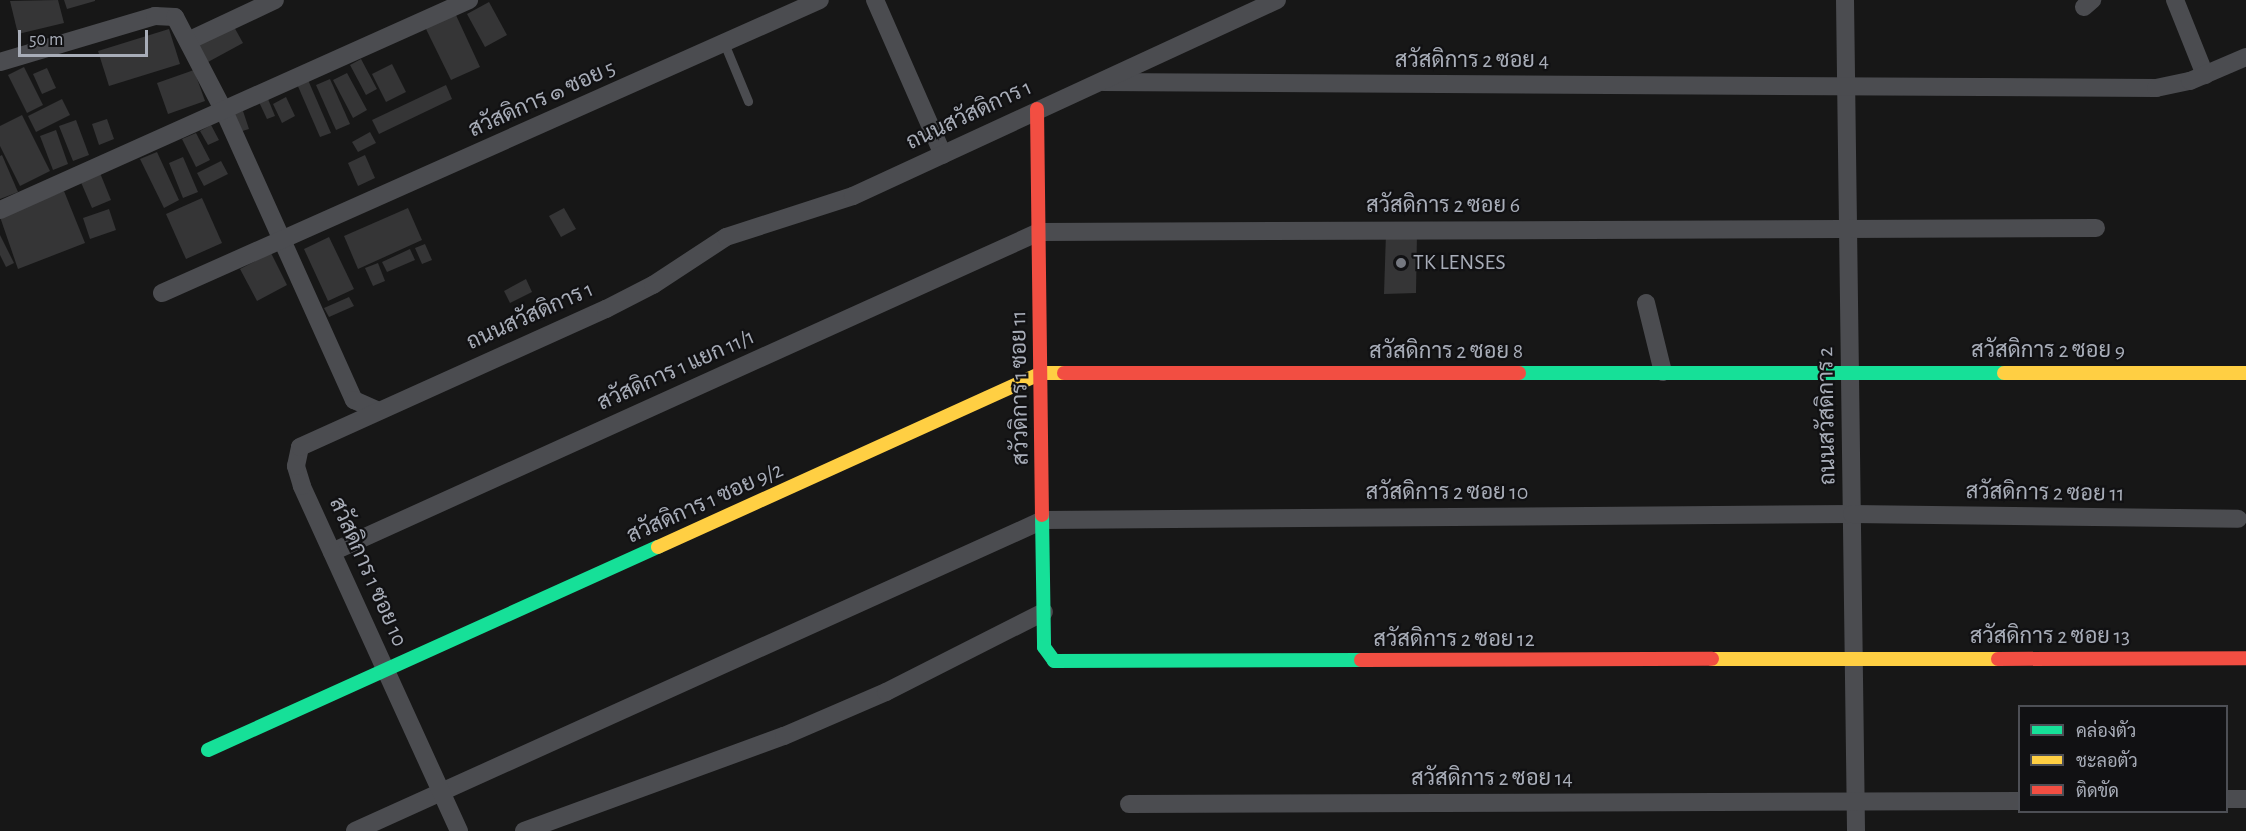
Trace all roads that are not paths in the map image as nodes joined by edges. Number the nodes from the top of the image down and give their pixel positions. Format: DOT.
graph roads {
  1 [pos="275,0"];
  2 [pos="469,0"];
  3 [pos="820,0"];
  4 [pos="875,0"];
  5 [pos="1277,0"];
  6 [pos="1845,0"];
  7 [pos="2175,0"];
  8 [pos="188,41"];
  9 [pos="724,43"];
  10 [pos="2246,57"];
  11 [pos="0,59"];
  12 [pos="2205,75"];
  13 [pos="1098,81"];
  14 [pos="1846,84"];
  15 [pos="748,101"];
  16 [pos="1036,109"];
  17 [pos="224,111"];
  18 [pos="943,155"];
  19 [pos="0,210"];
  20 [pos="2096,228"];
  21 [pos="1847,229"];
  22 [pos="1039,232"];
  23 [pos="283,241"];
  24 [pos="162,293"];
  25 [pos="1647,303"];
  26 [pos="1663,372"];
  27 [pos="1850,372"];
  28 [pos="1042,373"];
  29 [pos="2246,373"];
  30 [pos="376,410"];
  31 [pos="1852,514"];
  32 [pos="2238,519"];
  33 [pos="1043,520"];
  34 [pos="332,552"];
  35 [pos="1044,612"];
  36 [pos="2246,657"];
  37 [pos="1855,658"];
  38 [pos="1054,661"];
  39 [pos="386,671"];
  40 [pos="208,750"];
  41 [pos="440,793"];
  42 [pos="2228,799"];
  43 [pos="2246,799"];
  44 [pos="2018,801"];
  45 [pos="1856,802"];
  46 [pos="1129,804"];
  47 [pos="355,831"];
  48 [pos="459,831"];
  49 [pos="524,831"];
  50 [pos="1856,831"];
  1 -- 8 [label="street"];
  2 -- 17 [label="street"];
  3 -- 9 [label="street, สวัสดิการ ๑ ซอย 5"];
  4 -- 18 [label="street"];
  5 -- 13 [label="street, ถนนสวัสดิการ 1"];
  6 -- 14 [label="street, ถนนสวัสดิการ 2"];
  7 -- 12 [label="street"];
  8 -- 11 [label="street"];
  8 -- 17 [label="street"];
  9 -- 15 [label="lane"];
  9 -- 23 [label="street, สวัสดิการ ๑ ซอย 5"];
  10 -- 12 [label="street, สวัสดิการ 2 ซอย 4"];
  12 -- 14 [label="street, สวัสดิการ 2 ซอย 4"];
  13 -- 14 [label="street, สวัสดิการ 2 ซอย 4"];
  13 -- 16 [label="street, ถนนสวัสดิการ 1"];
  14 -- 21 [label="street, ถนนสวัสดิการ 2"];
  16 -- 18 [label="street, ถนนสวัสดิการ 1"];
  16 -- 22 [label="street, สวัวดิการ 1 ซอย 11"];
  17 -- 19 [label="street"];
  17 -- 23 [label="street"];
  18 -- 30 [label="street, ถนนสวัสดิการ 1"];
  20 -- 21 [label="street, สวัสดิการ 2 ซอย 6"];
  21 -- 22 [label="street, สวัสดิการ 2 ซอย 6"];
  21 -- 27 [label="street, ถนนสวัสดิการ 2"];
  22 -- 28 [label="street, สวัวดิการ 1 ซอย 11"];
  22 -- 34 [label="street, สวัสดิการ 1 แยก 11/1"];
  23 -- 24 [label="street, สวัสดิการ ๑ ซอย 5"];
  23 -- 30 [label="street"];
  25 -- 26 [label="street"];
  26 -- 27 [label="street, สวัสดิการ 2 ซอย 8"];
  26 -- 28 [label="street, สวัสดิการ 2 ซอย 8"];
  27 -- 29 [label="street, สวัสดิการ 2 ซอย 9"];
  27 -- 31 [label="street, ถนนสวัสดิการ 2"];
  28 -- 33 [label="street, สวัวดิการ 1 ซอย 11"];
  28 -- 39 [label="street, สวัสดิการ 1 ซอย 9/2"];
  30 -- 34 [label="street, สวัสดิการ 1 ซอย 10"];
  31 -- 32 [label="street, สวัสดิการ 2 ซอย 11"];
  31 -- 33 [label="street, สวัสดิการ 2 ซอย 10"];
  31 -- 37 [label="street, ถนนสวัสดิการ 2"];
  33 -- 35 [label="street, สวัวดิการ 1 ซอย 11"];
  33 -- 41 [label="street"];
  34 -- 39 [label="street, สวัสดิการ 1 ซอย 10"];
  35 -- 38 [label="street, สวัวดิการ 1 ซอย 11"];
  35 -- 49 [label="street"];
  36 -- 37 [label="street, สวัสดิการ 2 ซอย 13"];
  37 -- 38 [label="street, สวัสดิการ 2 ซอย 12"];
  37 -- 45 [label="street, ถนนสวัสดิการ 2"];
  39 -- 40 [label="street, สวัสดิการ 1 ซอย 9/2"];
  39 -- 41 [label="street, สวัสดิการ 1 ซอย 10"];
  41 -- 47 [label="street"];
  41 -- 48 [label="street, สวัสดิการ 1 ซอย 10"];
  42 -- 43 [label="street"];
  44 -- 45 [label="street, สวัสดิการ 2 ซอย 14"];
  45 -- 46 [label="street, สวัสดิการ 2 ซอย 14"];
  45 -- 50 [label="street, ถนนสวัสดิการ 2"];
}
